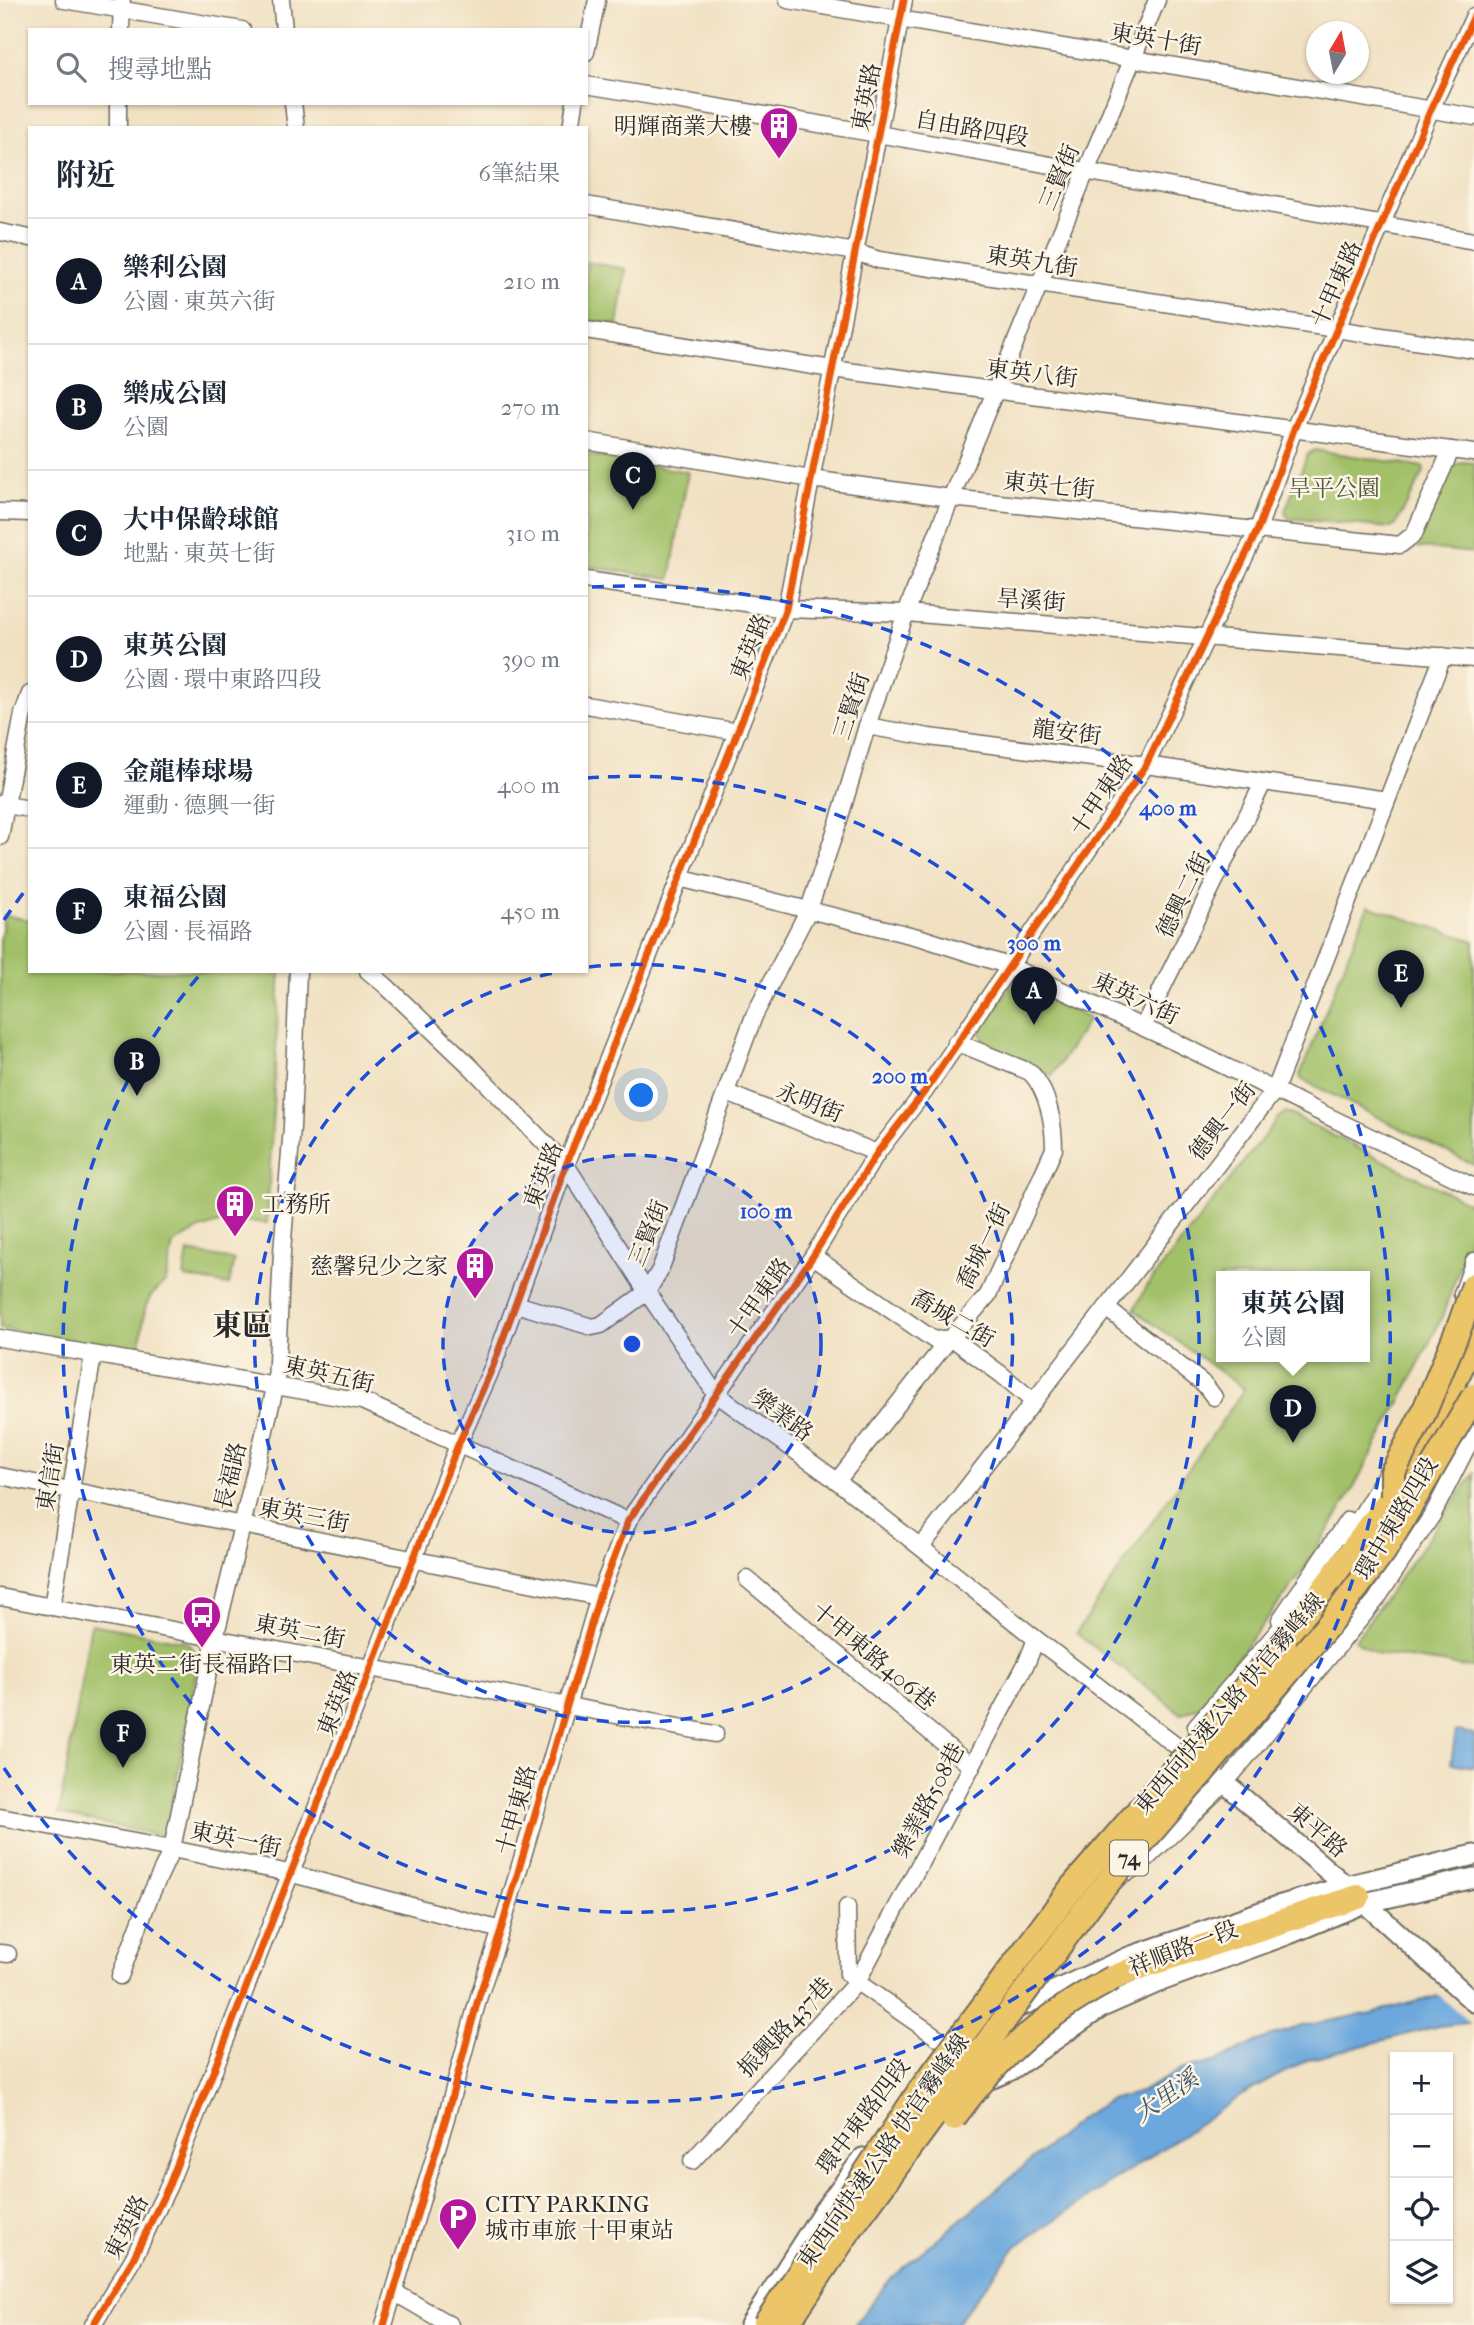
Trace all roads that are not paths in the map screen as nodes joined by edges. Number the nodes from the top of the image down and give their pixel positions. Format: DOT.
graph roads {
  1 [pos="64,0"];
  2 [pos="281,0"];
  3 [pos="597,0"];
  4 [pos="788,0"];
  5 [pos="904,0"];
  6 [pos="1157,0"];
  7 [pos="122,5"];
  8 [pos="1474,16"];
  9 [pos="900,20"];
  10 [pos="121,28"];
  11 [pos="233,28"];
  12 [pos="284,28"];
  13 [pos="588,43"];
  14 [pos="1132,58"];
  15 [pos="588,85"];
  16 [pos="118,105"];
  17 [pos="293,105"];
  18 [pos="575,105"];
  19 [pos="1431,109"];
  20 [pos="1474,117"];
  21 [pos="118,126"];
  22 [pos="296,126"];
  23 [pos="570,126"];
  24 [pos="878,134"];
  25 [pos="1086,171"];
  26 [pos="588,205"];
  27 [pos="1383,225"];
  28 [pos="0,232"];
  29 [pos="28,238"];
  30 [pos="1474,241"];
  31 [pos="855,252"];
  32 [pos="1038,285"];
  33 [pos="1337,329"];
  34 [pos="588,330"];
  35 [pos="1474,350"];
  36 [pos="832,369"];
  37 [pos="995,391"];
  38 [pos="1294,429"];
  39 [pos="588,441"];
  40 [pos="1451,450"];
  41 [pos="1474,453"];
  42 [pos="811,479"];
  43 [pos="951,498"];
  44 [pos="0,512"];
  45 [pos="28,513"];
  46 [pos="1258,529"];
  47 [pos="588,580"];
  48 [pos="786,609"];
  49 [pos="906,614"];
  50 [pos="1206,636"];
  51 [pos="1443,656"];
  52 [pos="1474,659"];
  53 [pos="28,700"];
  54 [pos="588,705"];
  55 [pos="867,726"];
  56 [pos="738,732"];
  57 [pos="1146,765"];
  58 [pos="1263,783"];
  59 [pos="1387,800"];
  60 [pos="2,805"];
  61 [pos="28,809"];
  62 [pos="0,837"];
  63 [pos="679,878"];
  64 [pos="809,909"];
  65 [pos="1009,965"];
  66 [pos="298,973"];
  67 [pos="390,978"];
  68 [pos="1143,1027"];
  69 [pos="956,1042"];
  70 [pos="1275,1090"];
  71 [pos="727,1093"];
  72 [pos="877,1153"];
  73 [pos="566,1165"];
  74 [pos="1474,1187"];
  75 [pos="813,1256"];
  76 [pos="1474,1261"];
  77 [pos="1474,1285"];
  78 [pos="647,1292"];
  79 [pos="516,1304"];
  80 [pos="1107,1308"];
  81 [pos="1474,1320"];
  82 [pos="0,1338"];
  83 [pos="952,1338"];
  84 [pos="1474,1339"];
  85 [pos="93,1355"];
  86 [pos="276,1384"];
  87 [pos="715,1393"];
  88 [pos="1474,1396"];
  89 [pos="1214,1397"];
  90 [pos="1033,1401"];
  91 [pos="1474,1433"];
  92 [pos="458,1445"];
  93 [pos="0,1476"];
  94 [pos="836,1481"];
  95 [pos="70,1492"];
  96 [pos="1393,1496"];
  97 [pos="628,1521"];
  98 [pos="242,1526"];
  99 [pos="921,1547"];
  100 [pos="414,1559"];
  101 [pos="747,1579"];
  102 [pos="0,1597"];
  103 [pos="598,1597"];
  104 [pos="52,1607"];
  105 [pos="215,1638"];
  106 [pos="1036,1639"];
  107 [pos="1252,1660"];
  108 [pos="372,1667"];
  109 [pos="567,1705"];
  110 [pos="715,1734"];
  111 [pos="1178,1747"];
  112 [pos="972,1766"];
  113 [pos="1225,1783"];
  114 [pos="0,1817"];
  115 [pos="172,1849"];
  116 [pos="1474,1855"];
  117 [pos="289,1873"];
  118 [pos="1474,1878"];
  119 [pos="1361,1900"];
  120 [pos="847,1908"];
  121 [pos="500,1930"];
  122 [pos="1022,1939"];
  123 [pos="120,1976"];
  124 [pos="857,1982"];
  125 [pos="1474,2002"];
  126 [pos="951,2039"];
  127 [pos="922,2077"];
  128 [pos="692,2161"];
  129 [pos="394,2291"];
  130 [pos="93,2325"];
  131 [pos="384,2325"];
  132 [pos="450,2325"];
  133 [pos="750,2325"];
  134 [pos="765,2325"];
  135 [pos="788,2325"];
  1 -- 7 [label="street"];
  2 -- 12 [label="street"];
  3 -- 13 [label="street"];
  4 -- 9 [label="street, 東英十街"];
  5 -- 9 [label="street, 東英路"];
  6 -- 14 [label="street, 三賢街"];
  7 -- 10 [label="street"];
  7 -- 11 [label="street"];
  8 -- 19 [label="street, 十甲東路"];
  9 -- 14 [label="street, 東英十街"];
  9 -- 24 [label="street, 東英路"];
  14 -- 19 [label="street, 東英十街"];
  14 -- 25 [label="street, 三賢街"];
  15 -- 24 [label="street, 自由路四段"];
  16 -- 21 [label="street"];
  17 -- 22 [label="street"];
  18 -- 23 [label="street"];
  19 -- 20 [label="street, 東英十街"];
  19 -- 27 [label="street, 十甲東路"];
  24 -- 25 [label="street, 自由路四段"];
  24 -- 31 [label="street, 東英路"];
  25 -- 27 [label="street, 自由路四段"];
  25 -- 32 [label="street, 三賢街"];
  26 -- 31 [label="street, 東英九街"];
  27 -- 30 [label="street, 自由路四段"];
  27 -- 33 [label="street, 十甲東路"];
  28 -- 29 [label="street"];
  31 -- 32 [label="street, 東英九街"];
  31 -- 36 [label="street, 東英路"];
  32 -- 33 [label="street, 東英九街"];
  32 -- 37 [label="street, 三賢街"];
  33 -- 35 [label="street, 東英九街"];
  33 -- 38 [label="street, 十甲東路"];
  34 -- 36 [label="street, 東英八街"];
  36 -- 37 [label="street, 東英八街"];
  36 -- 42 [label="street, 東英路"];
  37 -- 38 [label="street, 東英八街"];
  37 -- 43 [label="street, 三賢街"];
  38 -- 40 [label="street, 東英八街"];
  38 -- 46 [label="street, 十甲東路"];
  39 -- 42 [label="street, 東英七街"];
  40 -- 41 [label="street, 東英八街"];
  40 -- 46 [label="street, 東英七街"];
  42 -- 43 [label="street, 東英七街"];
  42 -- 48 [label="street, 東英路"];
  43 -- 46 [label="street, 東英七街"];
  43 -- 49 [label="street, 三賢街"];
  44 -- 45 [label="street"];
  46 -- 50 [label="street, 十甲東路"];
  47 -- 48 [label="street, 旱溪街"];
  48 -- 49 [label="street, 旱溪街"];
  48 -- 56 [label="street, 東英路"];
  49 -- 50 [label="street, 旱溪街"];
  49 -- 55 [label="street, 三賢街"];
  50 -- 51 [label="street, 旱溪街"];
  50 -- 57 [label="street, 十甲東路"];
  51 -- 52 [label="street, 旱溪街"];
  51 -- 59 [label="street, 德興一街"];
  53 -- 60 [label="street"];
  54 -- 56 [label="street"];
  55 -- 57 [label="street, 龍安街"];
  55 -- 64 [label="street, 三賢街"];
  56 -- 63 [label="street, 東英路"];
  57 -- 58 [label="street, 龍安街"];
  57 -- 65 [label="street, 十甲東路"];
  58 -- 59 [label="street, 龍安街"];
  58 -- 68 [label="street, 德興二街"];
  59 -- 70 [label="street, 德興一街"];
  60 -- 61 [label="street"];
  60 -- 62 [label="street"];
  63 -- 64 [label="street, 東英六街"];
  63 -- 73 [label="street, 東英路"];
  64 -- 65 [label="street, 東英六街"];
  64 -- 71 [label="street, 三賢街"];
  65 -- 68 [label="street, 東英六街"];
  65 -- 69 [label="street, 十甲東路"];
  66 -- 86 [label="street, 長福路"];
  67 -- 73 [label="street, 樂業路"];
  68 -- 70 [label="street, 東英六街"];
  69 -- 72 [label="street, 十甲東路"];
  69 -- 83 [label="street, 喬城一街"];
  70 -- 74 [label="street, 東英六街"];
  70 -- 80 [label="street, 德興一街"];
  71 -- 72 [label="street, 永明街"];
  71 -- 78 [label="street, 三賢街"];
  72 -- 75 [label="street, 十甲東路"];
  73 -- 78 [label="street, 樂業路"];
  73 -- 79 [label="street, 東英路"];
  75 -- 83 [label="street, 喬城二街"];
  75 -- 87 [label="street, 十甲東路"];
  76 -- 107 [label="street, 環中東路四段"];
  77 -- 96 [label="highway, bridge"];
  78 -- 79 [label="street, 三賢街"];
  78 -- 87 [label="street, 樂業路"];
  79 -- 92 [label="street, 東英路"];
  80 -- 89 [label="street"];
  80 -- 90 [label="street, 德興一街"];
  81 -- 107 [label="street, 環中東路四段"];
  82 -- 85 [label="street, 東英五街"];
  83 -- 90 [label="street, 喬城二街"];
  83 -- 94 [label="street, 喬城一街"];
  84 -- 96 [label="highway, 東西向快速公路 快官霧峰線 / 74"];
  85 -- 86 [label="street, 東英五街"];
  85 -- 95 [label="street, 東信街"];
  86 -- 92 [label="street, 東英五街"];
  86 -- 98 [label="street, 長福路"];
  87 -- 94 [label="street, 樂業路"];
  87 -- 97 [label="street, 十甲東路"];
  88 -- 135 [label="highway, 東西向快速公路 快官霧峰線 / 74, bridge"];
  90 -- 99 [label="street, 德興一街"];
  91 -- 113 [label="street, 環中東路四段"];
  92 -- 97 [label="street, 東英五街"];
  92 -- 100 [label="street, 東英路"];
  93 -- 95 [label="street, 東英三街"];
  94 -- 99 [label="street, 樂業路"];
  95 -- 98 [label="street, 東英三街"];
  95 -- 104 [label="street, 東信街"];
  96 -- 134 [label="highway, 東西向快速公路 快官霧峰線 / 74, bridge"];
  97 -- 103 [label="street, 十甲東路"];
  98 -- 100 [label="street, 東英三街"];
  98 -- 105 [label="street, 長福路"];
  99 -- 106 [label="street, 樂業路"];
  100 -- 103 [label="street, 東英三街"];
  100 -- 108 [label="street, 東英路"];
  101 -- 112 [label="street, 十甲東路406巷"];
  102 -- 104 [label="street, 東英二街"];
  103 -- 109 [label="street, 十甲東路"];
  104 -- 105 [label="street, 東英二街"];
  105 -- 108 [label="street, 東英二街"];
  105 -- 115 [label="street, 長福路"];
  106 -- 111 [label="street, 樂業路"];
  106 -- 112 [label="street, 樂業路508巷"];
  107 -- 111 [label="street, 環中東路四段"];
  108 -- 109 [label="street, 東英二街"];
  108 -- 117 [label="street, 東英路"];
  109 -- 110 [label="street, 東英二街"];
  109 -- 121 [label="street, 十甲東路"];
  111 -- 113 [label="street, 樂業路"];
  111 -- 122 [label="street, 環中東路四段"];
  112 -- 124 [label="street, 樂業路508巷"];
  113 -- 119 [label="street, 東平路"];
  113 -- 122 [label="street, 環中東路四段"];
  114 -- 115 [label="street, 東英一街"];
  115 -- 117 [label="street, 東英一街"];
  115 -- 123 [label="street, 長福路"];
  116 -- 119 [label="street, 祥順路一段"];
  117 -- 121 [label="street, 東英一街"];
  117 -- 130 [label="street, 東英路"];
  118 -- 119 [label="street, 祥順路一段"];
  119 -- 125 [label="street, 東平路"];
  119 -- 126 [label="street, 祥順路一段"];
  119 -- 127 [label="street, 祥順路一段"];
  119 -- 135 [label="highway, bridge"];
  120 -- 124 [label="street, 振興路437巷"];
  121 -- 129 [label="street, 十甲東路"];
  122 -- 126 [label="street, 環中東路四段"];
  124 -- 126 [label="street"];
  124 -- 128 [label="street, 振興路437巷"];
  126 -- 127 [label="street, 環中東路四段"];
  127 -- 133 [label="street, 環中東路四段"];
  129 -- 131 [label="street, 十甲東路"];
  129 -- 132 [label="street"];
}
